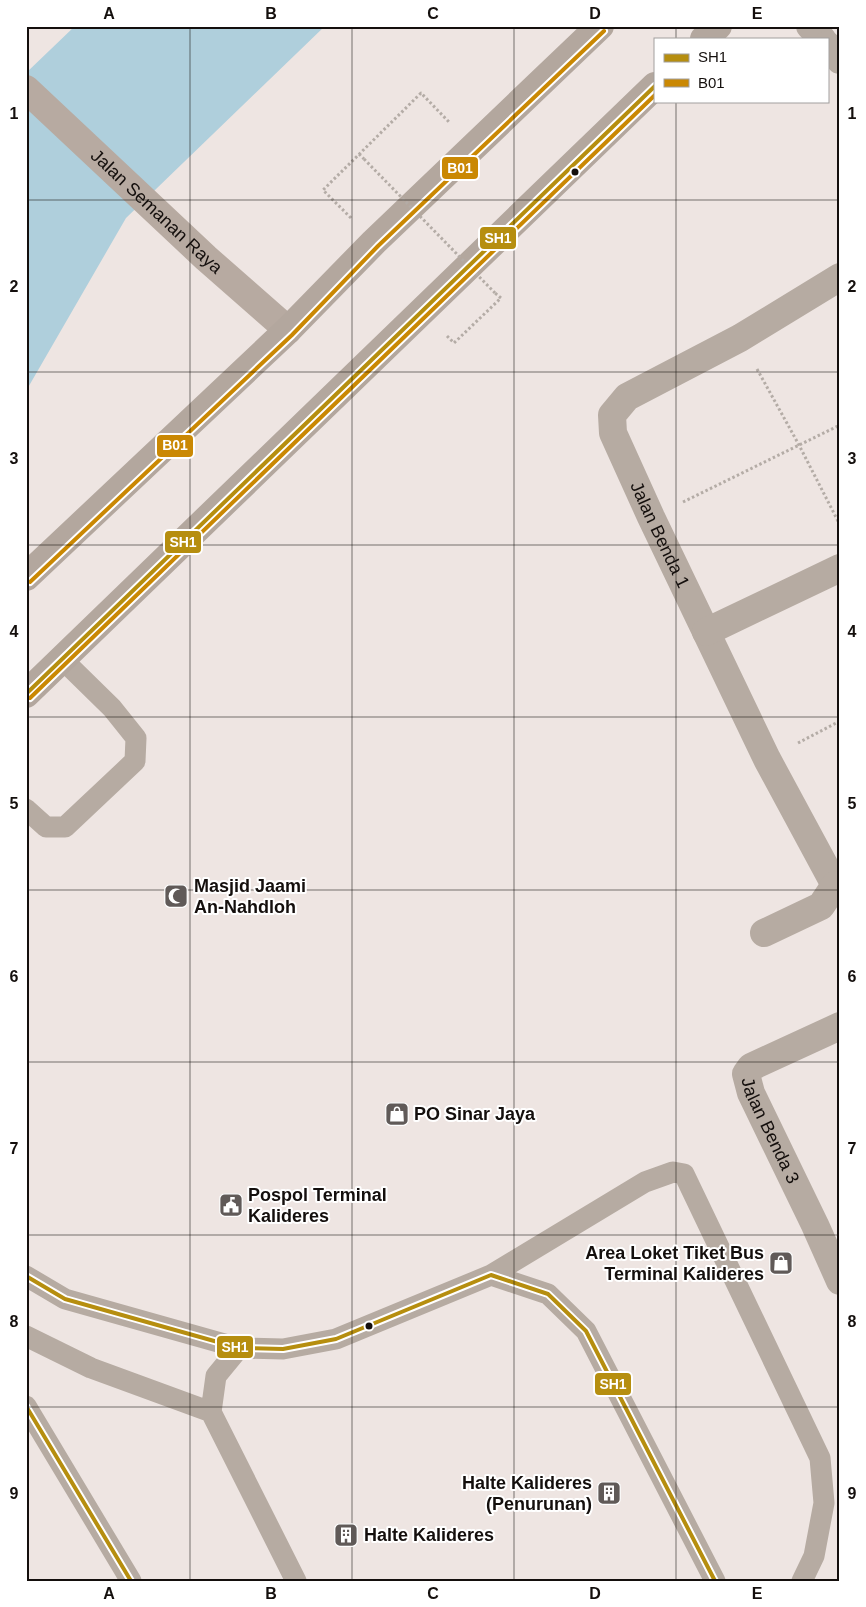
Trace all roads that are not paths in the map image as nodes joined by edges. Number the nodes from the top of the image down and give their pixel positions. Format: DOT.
graph roads {
  1 [pos="600,26"];
  2 [pos="718,26"];
  3 [pos="810,26"];
  4 [pos="705,38"];
  5 [pos="821,38"];
  6 [pos="828,46"];
  7 [pos="840,60"];
  8 [pos="654,87"];
  9 [pos="26,89"];
  10 [pos="840,277"];
  11 [pos="288,330"];
  12 [pos="840,568"];
  13 [pos="26,577"];
  14 [pos="706,632"];
  15 [pos="62,659"];
  16 [pos="26,694"];
  17 [pos="26,809"];
  18 [pos="837,886"];
  19 [pos="764,933"];
  20 [pos="840,1026"];
  21 [pos="491,1275"];
  22 [pos="26,1276"];
  23 [pos="840,1280"];
  24 [pos="26,1336"];
  25 [pos="239,1348"];
  26 [pos="26,1406"];
  27 [pos="211,1412"];
  28 [pos="131,1581"];
  29 [pos="296,1581"];
  30 [pos="715,1581"];
  31 [pos="802,1581"];
  1 -- 11 [label="highway"];
  2 -- 4 [label="highway"];
  3 -- 5 [label="street"];
  6 -- 7 [label="street"];
  8 -- 15 [label="highway"];
  9 -- 11 [label="street, Jalan Semanan Raya"];
  10 -- 14 [label="street, Jalan Benda 1"];
  11 -- 13 [label="highway"];
  12 -- 14 [label="street"];
  14 -- 18 [label="street, Jalan Benda 1"];
  15 -- 16 [label="highway"];
  15 -- 17 [label="lane"];
  18 -- 19 [label="street"];
  20 -- 23 [label="street, Jalan Benda 3"];
  21 -- 25 [label="lane"];
  21 -- 30 [label="lane"];
  21 -- 31 [label="lane"];
  22 -- 25 [label="lane"];
  24 -- 27 [label="lane"];
  25 -- 27 [label="lane"];
  26 -- 28 [label="lane"];
  27 -- 29 [label="lane"];
}
